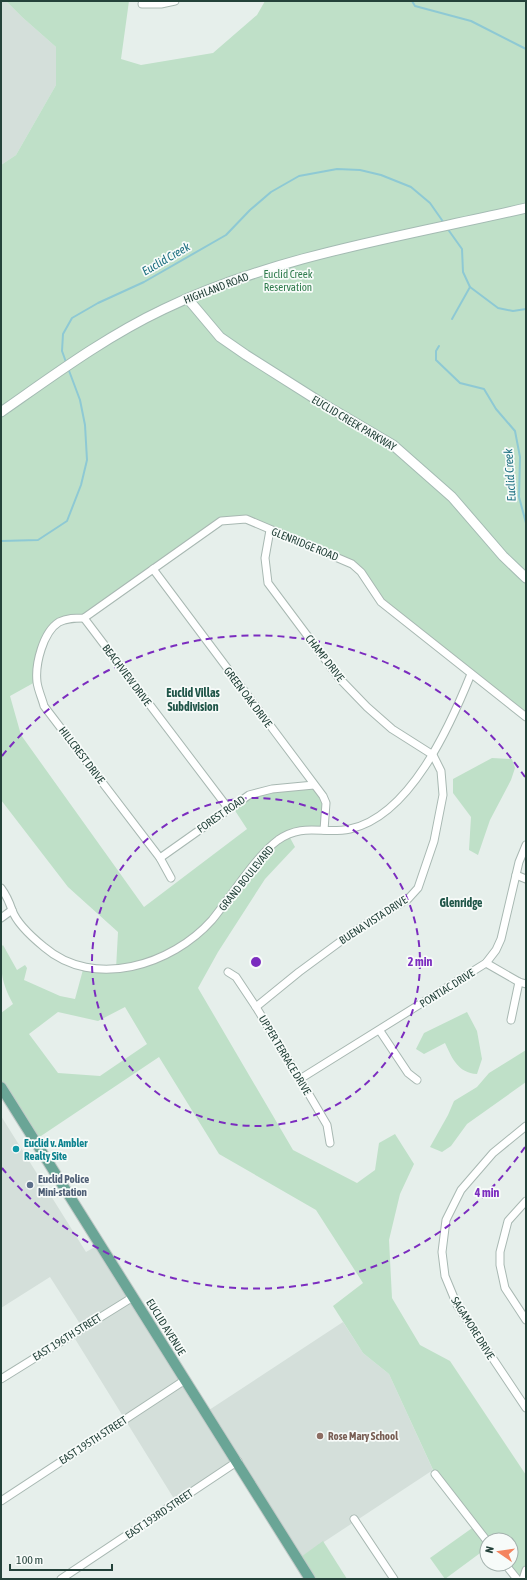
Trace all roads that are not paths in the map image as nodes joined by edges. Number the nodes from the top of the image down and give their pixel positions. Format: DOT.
graph roads {
  1 [pos="175,1"];
  2 [pos="142,4"];
  3 [pos="526,208"];
  4 [pos="188,299"];
  5 [pos="1,412"];
  6 [pos="270,530"];
  7 [pos="153,569"];
  8 [pos="526,578"];
  9 [pos="84,618"];
  10 [pos="58,623"];
  11 [pos="471,674"];
  12 [pos="526,717"];
  13 [pos="433,755"];
  14 [pos="314,785"];
  15 [pos="228,808"];
  16 [pos="324,830"];
  17 [pos="526,845"];
  18 [pos="160,858"];
  19 [pos="516,875"];
  20 [pos="171,878"];
  21 [pos="526,880"];
  22 [pos="1,888"];
  23 [pos="12,910"];
  24 [pos="1,918"];
  25 [pos="486,963"];
  26 [pos="228,972"];
  27 [pos="523,983"];
  28 [pos="256,1007"];
  29 [pos="511,1020"];
  30 [pos="380,1031"];
  31 [pos="300,1079"];
  32 [pos="417,1080"];
  33 [pos="1,1087"];
  34 [pos="526,1126"];
  35 [pos="330,1143"];
  36 [pos="526,1201"];
  37 [pos="133,1296"];
  38 [pos="526,1320"];
  39 [pos="1,1379"];
  40 [pos="185,1380"];
  41 [pos="524,1399"];
  42 [pos="526,1408"];
  43 [pos="238,1461"];
  44 [pos="435,1474"];
  45 [pos="1,1501"];
  46 [pos="354,1519"];
  47 [pos="480,1532"];
  48 [pos="526,1570"];
  49 [pos="61,1579"];
  50 [pos="310,1579"];
  51 [pos="394,1579"];
  52 [pos="523,1579"];
  1 -- 2 [label="street"];
  3 -- 4 [label="street, HIGHLAND ROAD"];
  4 -- 5 [label="street, HIGHLAND ROAD"];
  4 -- 8 [label="street, EUCLID CREEK PARKWAY"];
  6 -- 7 [label="street, GLENRIDGE ROAD"];
  6 -- 11 [label="street, GLENRIDGE ROAD"];
  6 -- 13 [label="street, CHAMP DRIVE"];
  7 -- 9 [label="street, GLENRIDGE ROAD"];
  7 -- 14 [label="street, GREEN OAK DRIVE"];
  9 -- 10 [label="street, GLENRIDGE ROAD"];
  9 -- 15 [label="street, BEACHVIEW DRIVE"];
  10 -- 18 [label="street, HILLCREST DRIVE"];
  11 -- 12 [label="street, GLENRIDGE ROAD"];
  11 -- 13 [label="street, GRAND BOULEVARD"];
  13 -- 16 [label="street, GRAND BOULEVARD"];
  13 -- 28 [label="street, BUENA VISTA DRIVE"];
  14 -- 15 [label="street, FOREST ROAD"];
  14 -- 16 [label="street, GREEN OAK DRIVE"];
  15 -- 18 [label="street, FOREST ROAD"];
  16 -- 23 [label="street, GRAND BOULEVARD"];
  17 -- 19 [label="street, PONTIAC DRIVE"];
  18 -- 20 [label="street, HILLCREST DRIVE"];
  19 -- 21 [label="street"];
  19 -- 25 [label="street, PONTIAC DRIVE"];
  22 -- 23 [label="street, GRAND BOULEVARD"];
  23 -- 24 [label="street"];
  25 -- 27 [label="street"];
  25 -- 30 [label="street, PONTIAC DRIVE"];
  26 -- 28 [label="street, UPPER TERRACE DRIVE"];
  27 -- 29 [label="street"];
  28 -- 31 [label="street, UPPER TERRACE DRIVE"];
  30 -- 31 [label="street, PONTIAC DRIVE"];
  30 -- 32 [label="street"];
  31 -- 35 [label="street, UPPER TERRACE DRIVE"];
  33 -- 37 [label="main road, EUCLID AVENUE"];
  34 -- 41 [label="street, SAGAMORE DRIVE"];
  36 -- 38 [label="street"];
  37 -- 39 [label="street, EAST 196TH STREET"];
  37 -- 40 [label="main road, EUCLID AVENUE"];
  40 -- 43 [label="main road, EUCLID AVENUE"];
  40 -- 45 [label="street, EAST 195TH STREET"];
  41 -- 42 [label="street, SAGAMORE DRIVE"];
  43 -- 49 [label="street, EAST 193RD STREET"];
  43 -- 50 [label="main road, EUCLID AVENUE"];
  44 -- 47 [label="street"];
  46 -- 51 [label="street"];
  48 -- 52 [label="street"];
}
